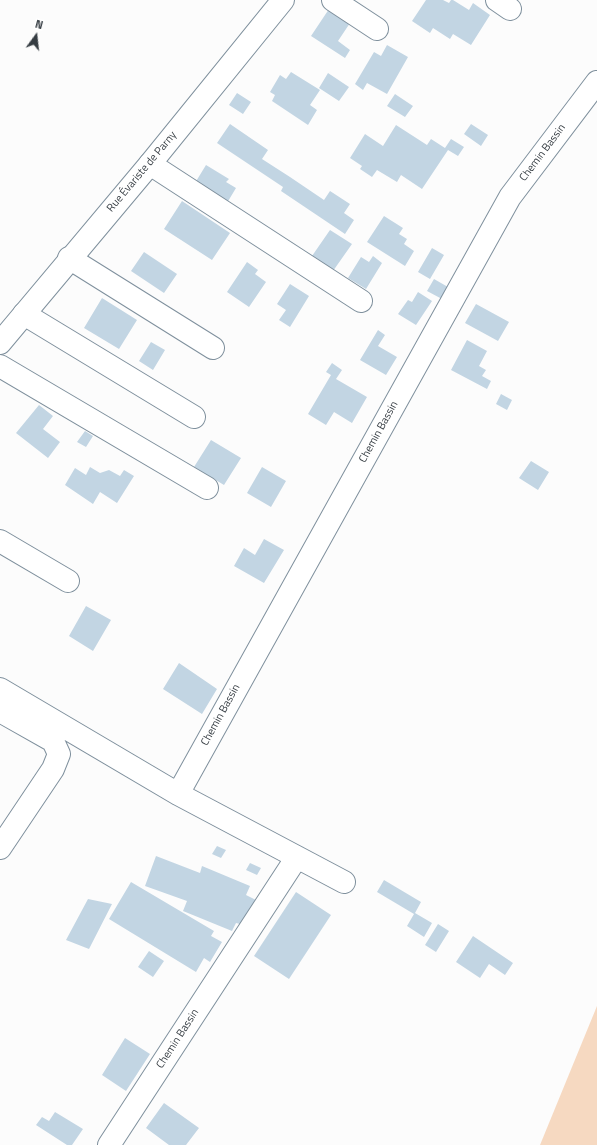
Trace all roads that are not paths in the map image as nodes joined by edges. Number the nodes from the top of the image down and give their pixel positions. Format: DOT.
graph roads {
  1 [pos="283,0"];
  2 [pos="333,0"];
  3 [pos="378,29"];
  4 [pos="597,82"];
  5 [pos="150,164"];
  6 [pos="69,258"];
  7 [pos="361,301"];
  8 [pos="24,314"];
  9 [pos="0,342"];
  10 [pos="213,348"];
  11 [pos="0,366"];
  12 [pos="194,417"];
  13 [pos="207,488"];
  14 [pos="0,541"];
  15 [pos="68,581"];
  16 [pos="0,689"];
  17 [pos="0,711"];
  18 [pos="178,794"];
  19 [pos="0,848"];
  20 [pos="298,857"];
  21 [pos="344,882"];
  22 [pos="113,1144"];
  1 -- 5 [label="street, Rue Évariste de Parny"];
  2 -- 3 [label="street"];
  4 -- 18 [label="street, Chemin Bassin"];
  5 -- 6 [label="street, Rue Évariste de Parny"];
  5 -- 7 [label="street"];
  6 -- 8 [label="street, Rue Évariste de Parny"];
  6 -- 10 [label="street"];
  8 -- 9 [label="street, Rue Évariste de Parny"];
  8 -- 12 [label="street"];
  11 -- 13 [label="street"];
  14 -- 15 [label="street"];
  16 -- 18 [label="street"];
  17 -- 19 [label="street"];
  18 -- 20 [label="street"];
  20 -- 21 [label="street"];
  20 -- 22 [label="street, Chemin Bassin"];
}
